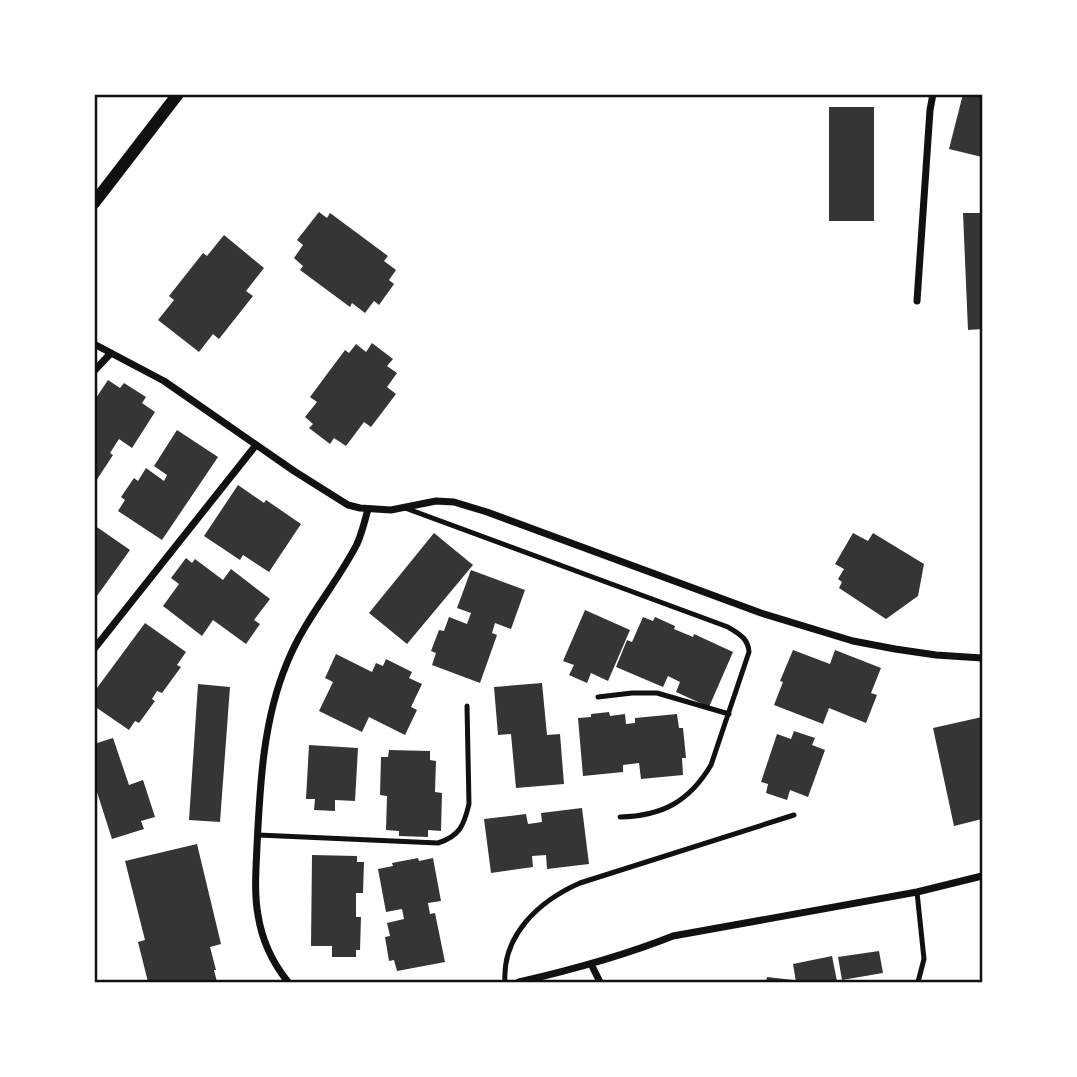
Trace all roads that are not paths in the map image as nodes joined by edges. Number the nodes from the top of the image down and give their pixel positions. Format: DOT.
graph roads {
  1 [pos="178,94"];
  2 [pos="933,94"];
  3 [pos="94,203"];
  4 [pos="916,301"];
  5 [pos="94,344"];
  6 [pos="111,352"];
  7 [pos="94,371"];
  8 [pos="256,445"];
  9 [pos="403,508"];
  10 [pos="368,509"];
  11 [pos="94,649"];
  12 [pos="982,658"];
  13 [pos="598,697"];
  14 [pos="467,706"];
  15 [pos="729,714"];
  16 [pos="794,816"];
  17 [pos="620,817"];
  18 [pos="258,835"];
  19 [pos="982,876"];
  20 [pos="917,892"];
  21 [pos="591,964"];
  22 [pos="288,982"];
  23 [pos="505,982"];
  24 [pos="519,982"];
  25 [pos="600,982"];
  26 [pos="918,982"];
  1 -- 3 [label="street"];
  2 -- 4 [label="street"];
  5 -- 6 [label="street"];
  6 -- 7 [label="street"];
  6 -- 8 [label="street"];
  8 -- 10 [label="street"];
  8 -- 11 [label="street"];
  9 -- 10 [label="street"];
  9 -- 12 [label="street"];
  9 -- 15 [label="lane"];
  10 -- 18 [label="street"];
  13 -- 15 [label="lane"];
  14 -- 18 [label="lane"];
  15 -- 17 [label="lane"];
  16 -- 23 [label="lane"];
  18 -- 22 [label="street"];
  19 -- 20 [label="street"];
  20 -- 21 [label="street"];
  20 -- 26 [label="lane"];
  21 -- 24 [label="street"];
  21 -- 25 [label="street"];
}
